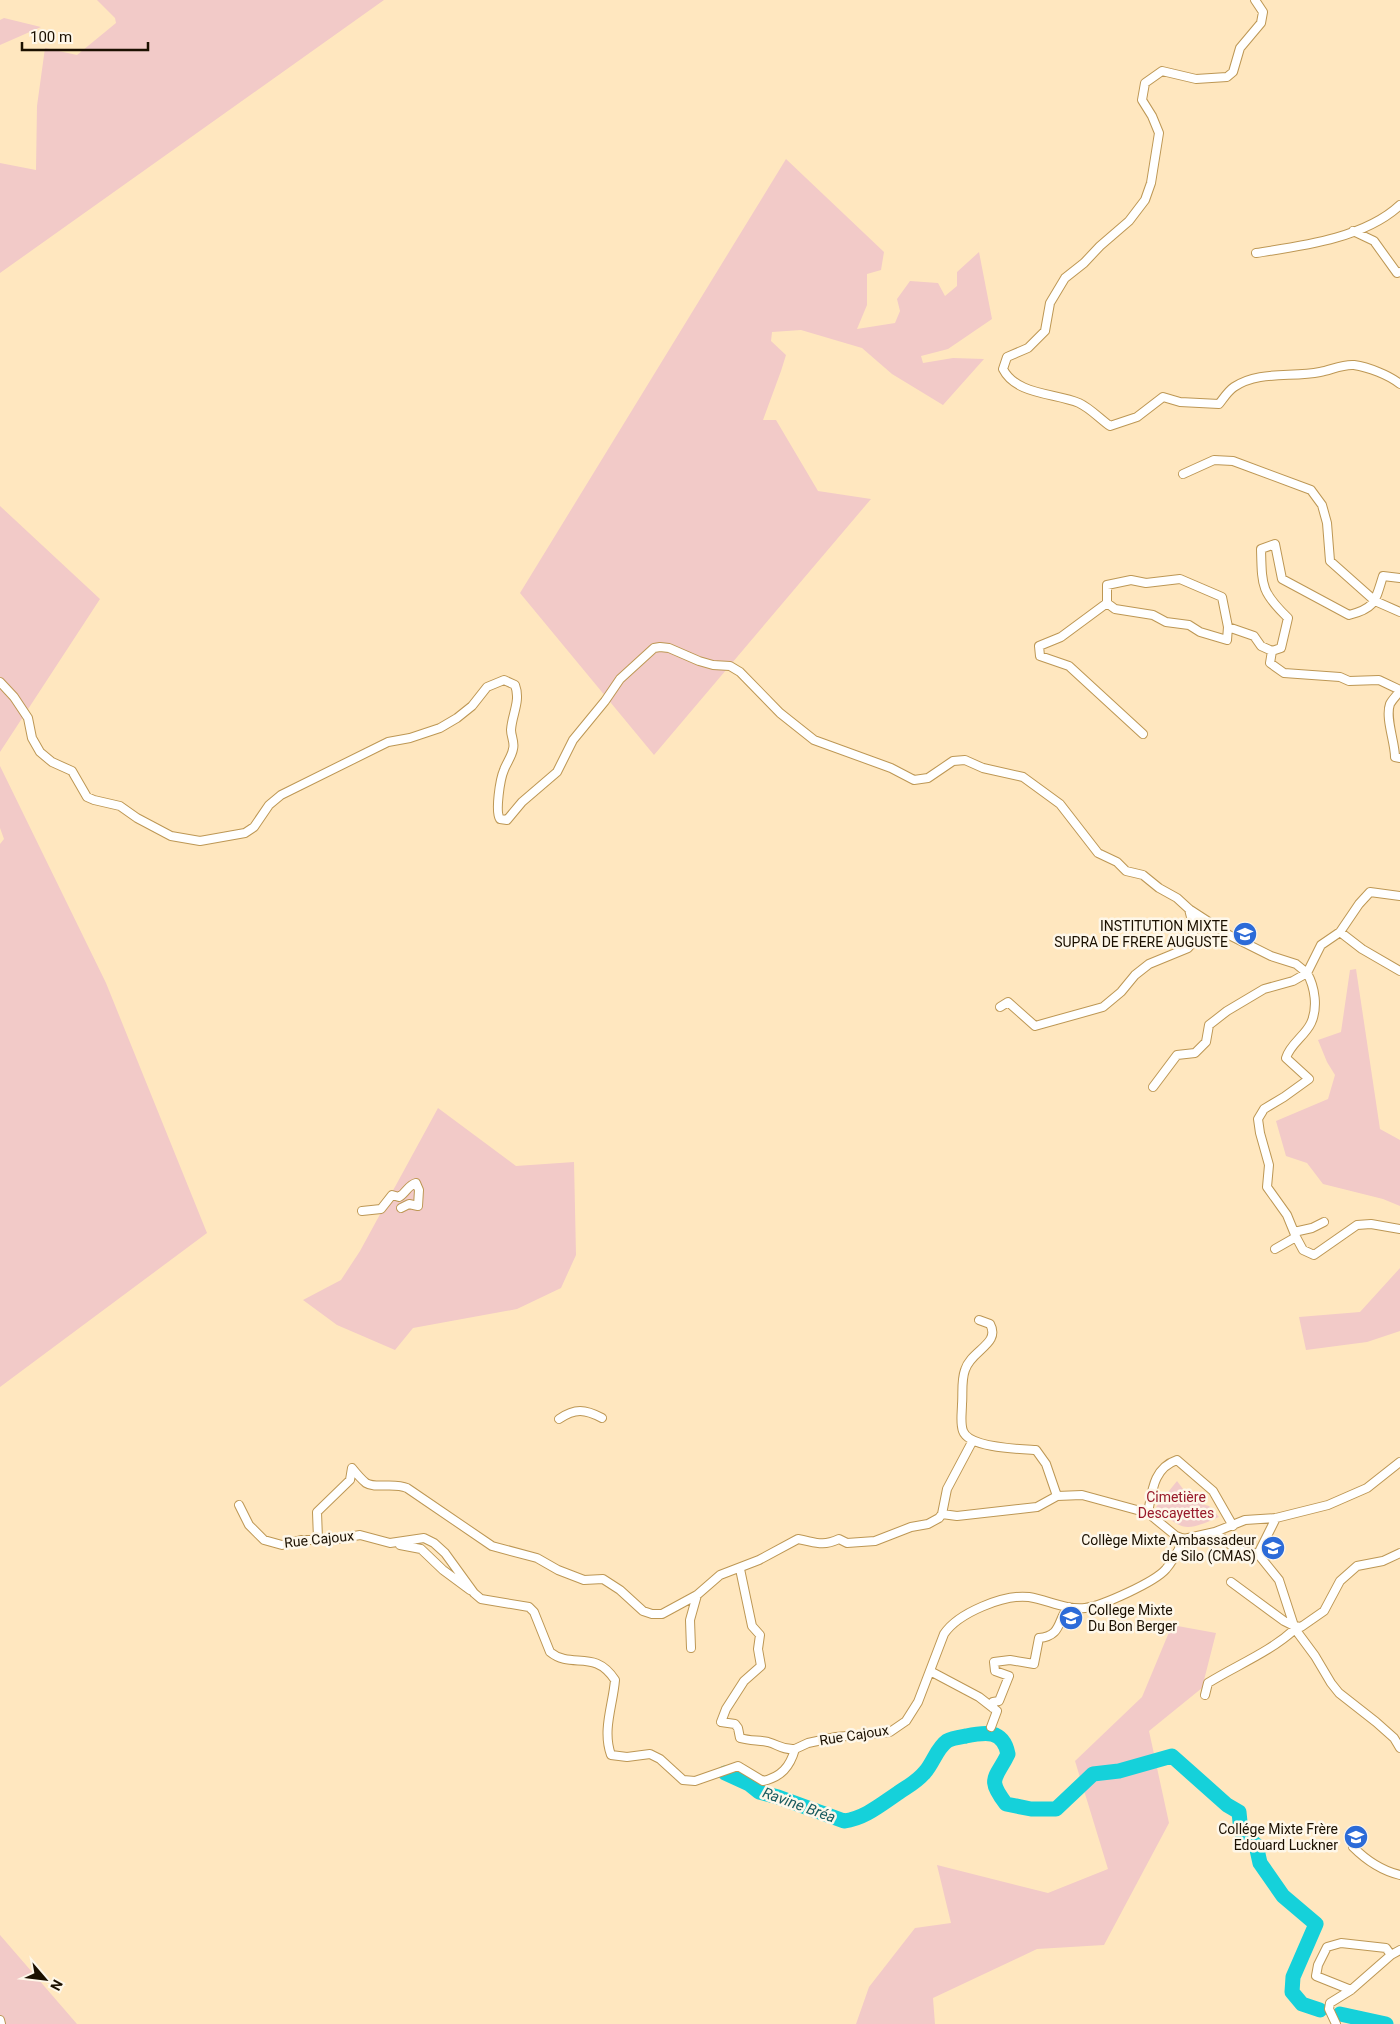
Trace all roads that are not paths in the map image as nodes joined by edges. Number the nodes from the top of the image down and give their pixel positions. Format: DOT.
graph roads {
  1 [pos="1256,0"];
  2 [pos="1400,205"];
  3 [pos="1352,231"];
  4 [pos="1256,253"];
  5 [pos="1400,272"];
  6 [pos="1400,384"];
  7 [pos="1183,474"];
  8 [pos="1400,578"];
  9 [pos="1375,600"];
  10 [pos="1107,603"];
  11 [pos="1400,612"];
  12 [pos="1228,627"];
  13 [pos="1272,651"];
  14 [pos="0,682"];
  15 [pos="1400,691"];
  16 [pos="1143,734"];
  17 [pos="1400,758"];
  18 [pos="1400,896"];
  19 [pos="1189,910"];
  20 [pos="1340,932"];
  21 [pos="1400,971"];
  22 [pos="1307,973"];
  23 [pos="1000,1007"];
  24 [pos="1153,1087"];
  25 [pos="401,1208"];
  26 [pos="362,1211"];
  27 [pos="1324,1222"];
  28 [pos="1400,1229"];
  29 [pos="1295,1234"];
  30 [pos="1276,1249"];
  31 [pos="979,1320"];
  32 [pos="602,1418"];
  33 [pos="559,1419"];
  34 [pos="972,1442"];
  35 [pos="1400,1462"];
  36 [pos="1057,1496"];
  37 [pos="239,1505"];
  38 [pos="1148,1513"];
  39 [pos="942,1514"];
  40 [pos="1276,1518"];
  41 [pos="1232,1526"];
  42 [pos="1215,1532"];
  43 [pos="318,1539"];
  44 [pos="1184,1539"];
  45 [pos="390,1543"];
  46 [pos="1400,1553"];
  47 [pos="1258,1554"];
  48 [pos="740,1569"];
  49 [pos="1231,1582"];
  50 [pos="474,1593"];
  51 [pos="697,1595"];
  52 [pos="1069,1608"];
  53 [pos="1295,1627"];
  54 [pos="691,1648"];
  55 [pos="930,1671"];
  56 [pos="1205,1695"];
  57 [pos="993,1708"];
  58 [pos="991,1727"];
  59 [pos="1400,1748"];
  60 [pos="795,1749"];
  61 [pos="1353,1847"];
  62 [pos="1400,1875"];
  63 [pos="1400,1950"];
  64 [pos="1391,1955"];
  65 [pos="1351,1990"];
  66 [pos="0,2020"];
  67 [pos="1,2024"];
  68 [pos="1336,2024"];
  1 -- 6 [label="street"];
  2 -- 3 [label="street"];
  3 -- 4 [label="street"];
  3 -- 5 [label="street"];
  7 -- 9 [label="street"];
  8 -- 9 [label="street"];
  9 -- 11 [label="street"];
  9 -- 13 [label="street"];
  10 -- 12 [label="street"];
  10 -- 12 [label="street"];
  10 -- 16 [label="street"];
  12 -- 13 [label="street"];
  13 -- 15 [label="street"];
  14 -- 19 [label="street"];
  15 -- 17 [label="street"];
  18 -- 20 [label="street"];
  19 -- 22 [label="street"];
  19 -- 23 [label="street"];
  20 -- 21 [label="street"];
  20 -- 22 [label="street"];
  22 -- 24 [label="street"];
  22 -- 29 [label="street"];
  25 -- 26 [label="street"];
  27 -- 29 [label="street"];
  28 -- 29 [label="street"];
  29 -- 30 [label="street"];
  31 -- 34 [label="street"];
  32 -- 33 [label="street"];
  34 -- 36 [label="street"];
  34 -- 39 [label="street"];
  35 -- 40 [label="street"];
  36 -- 38 [label="street"];
  36 -- 39 [label="street"];
  37 -- 43 [label="street, Rue Cajoux"];
  38 -- 41 [label="street"];
  38 -- 44 [label="street"];
  39 -- 48 [label="street"];
  40 -- 41 [label="street"];
  40 -- 47 [label="street"];
  41 -- 42 [label="street"];
  42 -- 44 [label="street"];
  42 -- 47 [label="street"];
  43 -- 45 [label="street, Rue Cajoux"];
  43 -- 51 [label="street"];
  44 -- 52 [label="street, Rue Cajoux"];
  45 -- 50 [label="street"];
  45 -- 50 [label="street, Rue Cajoux"];
  46 -- 53 [label="street"];
  47 -- 53 [label="street"];
  48 -- 51 [label="street"];
  48 -- 60 [label="street"];
  49 -- 53 [label="street"];
  50 -- 60 [label="street"];
  51 -- 54 [label="street"];
  52 -- 55 [label="street, Rue Cajoux"];
  52 -- 57 [label="street"];
  53 -- 56 [label="street"];
  53 -- 59 [label="street"];
  55 -- 57 [label="street"];
  55 -- 60 [label="street, Rue Cajoux"];
  57 -- 58 [label="street"];
  61 -- 62 [label="street"];
  63 -- 64 [label="street"];
  64 -- 65 [label="street"];
  64 -- 65 [label="street"];
  65 -- 68 [label="street"];
  66 -- 67 [label="street"];
}
